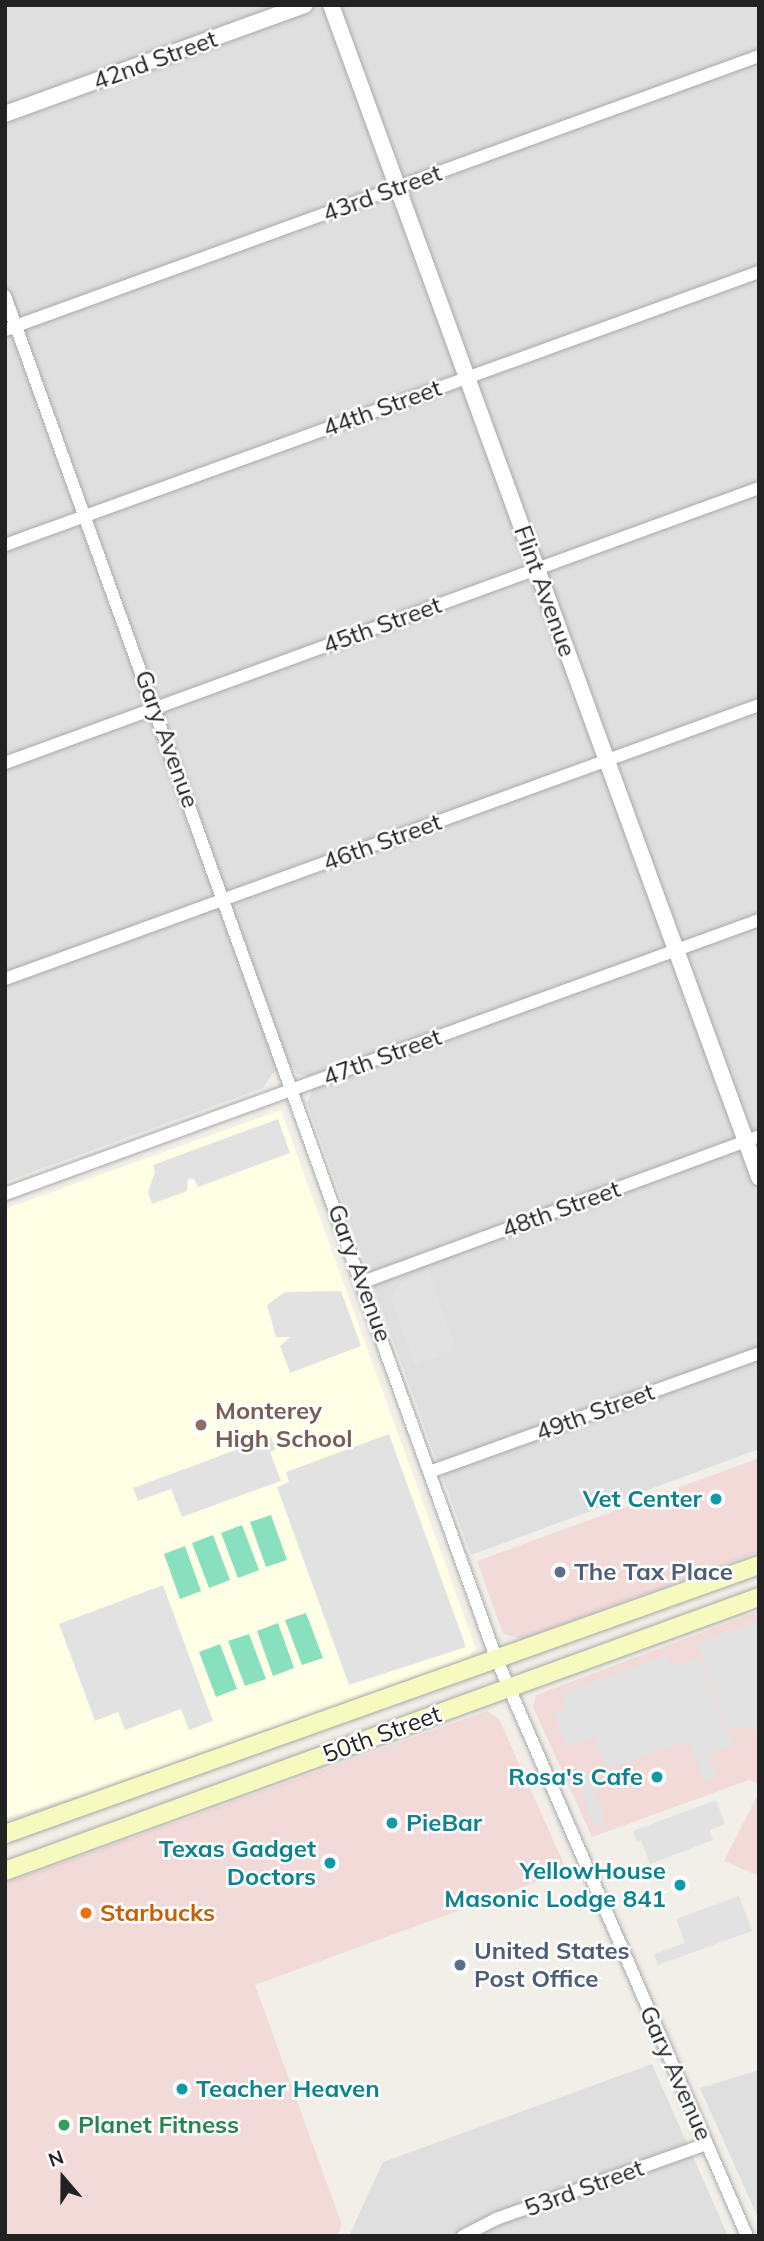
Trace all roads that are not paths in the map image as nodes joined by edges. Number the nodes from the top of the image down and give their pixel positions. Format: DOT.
graph roads {
  1 [pos="305,5"];
  2 [pos="331,5"];
  3 [pos="759,56"];
  4 [pos="5,114"];
  5 [pos="397,187"];
  6 [pos="759,272"];
  7 [pos="5,296"];
  8 [pos="11,328"];
  9 [pos="467,378"];
  10 [pos="759,488"];
  11 [pos="85,516"];
  12 [pos="5,545"];
  13 [pos="537,569"];
  14 [pos="759,705"];
  15 [pos="155,708"];
  16 [pos="607,760"];
  17 [pos="5,763"];
  18 [pos="225,900"];
  19 [pos="759,920"];
  20 [pos="676,950"];
  21 [pos="5,979"];
  22 [pos="293,1089"];
  23 [pos="752,1138"];
  24 [pos="759,1177"];
  25 [pos="5,1194"];
  26 [pos="363,1282"];
  27 [pos="759,1353"];
  28 [pos="432,1471"];
  29 [pos="759,1565"];
  30 [pos="759,1597"];
  31 [pos="497,1660"];
  32 [pos="509,1688"];
  33 [pos="5,1835"];
  34 [pos="5,1871"];
  35 [pos="707,2144"];
  36 [pos="463,2236"];
  37 [pos="747,2236"];
  1 -- 4 [label="street, 42nd Street"];
  2 -- 5 [label="street, Flint Avenue"];
  3 -- 5 [label="street, 43rd Street"];
  5 -- 8 [label="street, 43rd Street"];
  5 -- 9 [label="street, Flint Avenue"];
  6 -- 9 [label="street, 44th Street"];
  7 -- 8 [label="street, Gary Avenue"];
  8 -- 11 [label="street, Gary Avenue"];
  9 -- 11 [label="street, 44th Street"];
  9 -- 13 [label="street, Flint Avenue"];
  10 -- 13 [label="street, 45th Street"];
  11 -- 12 [label="street, 44th Street"];
  11 -- 15 [label="street, Gary Avenue"];
  13 -- 15 [label="street, 45th Street"];
  13 -- 16 [label="street, Flint Avenue"];
  14 -- 16 [label="street, 46th Street"];
  15 -- 17 [label="street, 45th Street"];
  15 -- 18 [label="street, Gary Avenue"];
  16 -- 18 [label="street, 46th Street"];
  16 -- 20 [label="street, Flint Avenue"];
  18 -- 21 [label="street, 46th Street"];
  18 -- 22 [label="street, Gary Avenue"];
  19 -- 20 [label="street, 47th Street"];
  20 -- 22 [label="street, 47th Street"];
  20 -- 23 [label="street, Flint Avenue"];
  22 -- 25 [label="street, 47th Street"];
  22 -- 26 [label="street, Gary Avenue"];
  23 -- 24 [label="street, Flint Avenue"];
  23 -- 26 [label="street, 48th Street"];
  26 -- 28 [label="street, Gary Avenue"];
  27 -- 28 [label="street, 49th Street"];
  28 -- 31 [label="street, Gary Avenue"];
  29 -- 31 [label="main road, 50th Street"];
  30 -- 32 [label="main road, 50th Street"];
  31 -- 32 [label="street, Gary Avenue"];
  31 -- 33 [label="main road, 50th Street"];
  32 -- 34 [label="main road, 50th Street"];
  32 -- 35 [label="street, Gary Avenue"];
  35 -- 36 [label="street, 53rd Street"];
  35 -- 37 [label="street, Gary Avenue"];
}
